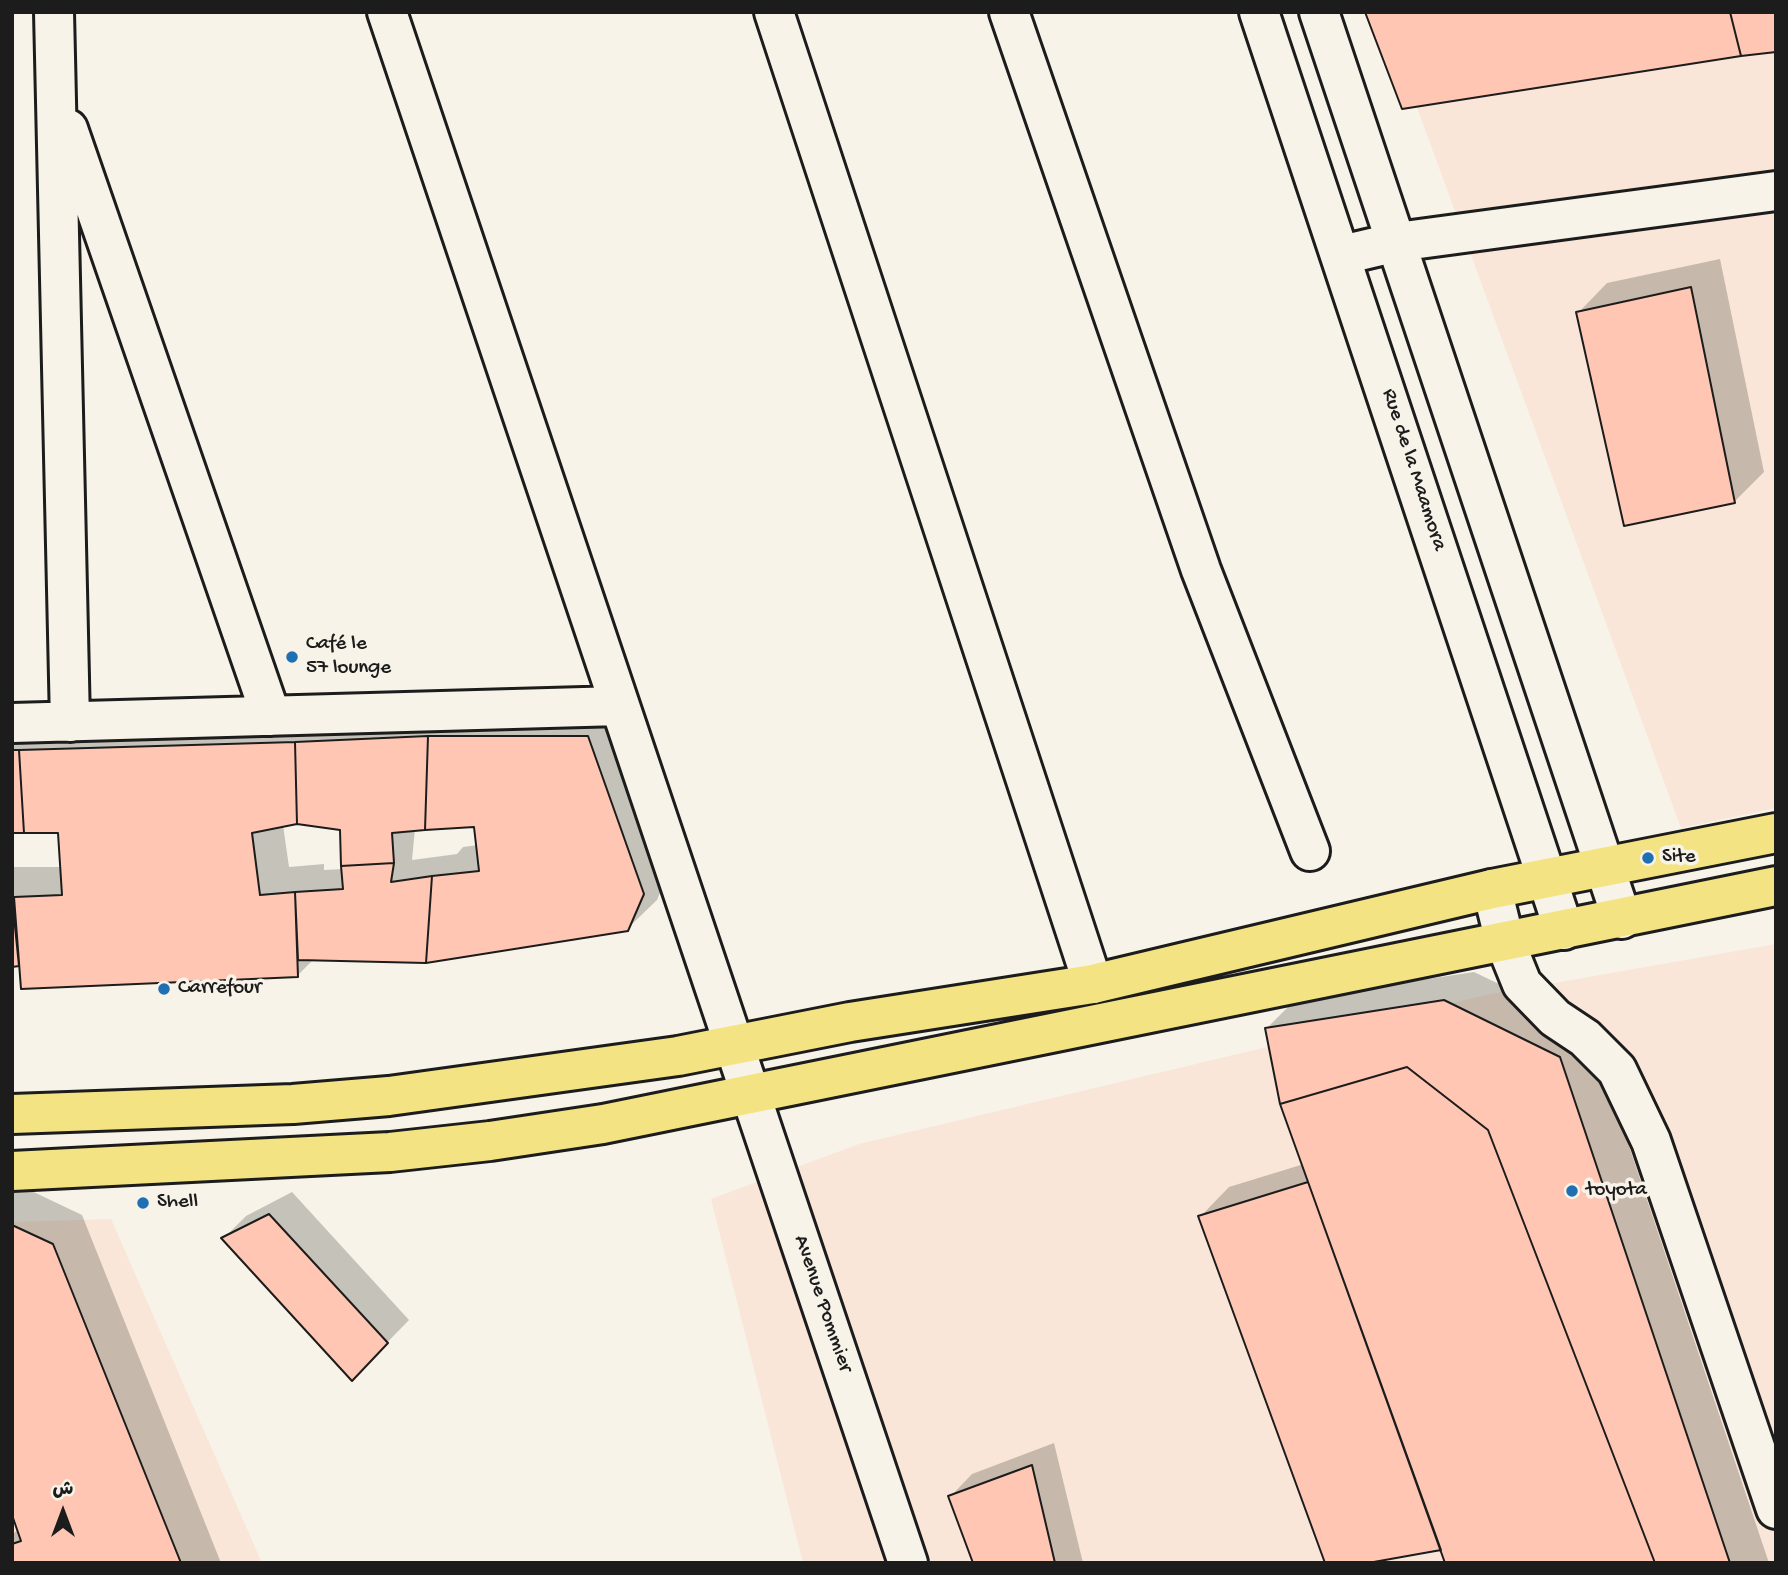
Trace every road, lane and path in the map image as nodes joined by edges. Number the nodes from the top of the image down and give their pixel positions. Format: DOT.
graph roads {
  1 [pos="54,12"];
  2 [pos="387,12"];
  3 [pos="774,12"];
  4 [pos="1009,12"];
  5 [pos="1259,12"];
  6 [pos="1319,12"];
  7 [pos="56,96"];
  8 [pos="1776,191"];
  9 [pos="1397,242"];
  10 [pos="1342,255"];
  11 [pos="620,706"];
  12 [pos="271,716"];
  13 [pos="70,722"];
  14 [pos="12,723"];
  15 [pos="1776,833"];
  16 [pos="1310,851"];
  17 [pos="1606,866"];
  18 [pos="1547,877"];
  19 [pos="1776,886"];
  20 [pos="1492,889"];
  21 [pos="1622,919"];
  22 [pos="1564,930"];
  23 [pos="1506,942"];
  24 [pos="1093,984"];
  25 [pos="734,1046"];
  26 [pos="752,1096"];
  27 [pos="12,1114"];
  28 [pos="12,1171"];
  29 [pos="1776,1508"];
  30 [pos="908,1563"];
  1 -- 7 [label="street"];
  2 -- 11 [label="street, Avenue Pommier"];
  3 -- 24 [label="street"];
  4 -- 16 [label="street"];
  5 -- 10 [label="street, Rue de la Maamora"];
  6 -- 9 [label="street"];
  7 -- 12 [label="street"];
  7 -- 13 [label="street"];
  8 -- 9 [label="street"];
  9 -- 10 [label="street"];
  9 -- 17 [label="street"];
  10 -- 18 [label="street, Rue de la Maamora"];
  11 -- 12 [label="street"];
  11 -- 25 [label="street, Avenue Pommier"];
  12 -- 13 [label="street"];
  13 -- 14 [label="street"];
  15 -- 17 [label="main road"];
  17 -- 18 [label="main road"];
  17 -- 21 [label="street"];
  18 -- 20 [label="main road"];
  18 -- 22 [label="street, Rue de la Maamora"];
  19 -- 21 [label="main road"];
  20 -- 23 [label="street"];
  20 -- 24 [label="main road"];
  21 -- 22 [label="main road"];
  22 -- 23 [label="main road"];
  23 -- 26 [label="main road"];
  23 -- 29 [label="street"];
  24 -- 25 [label="main road"];
  25 -- 26 [label="street, Avenue Pommier"];
  25 -- 27 [label="main road"];
  26 -- 28 [label="main road"];
  26 -- 30 [label="street, Avenue Pommier"];
}
